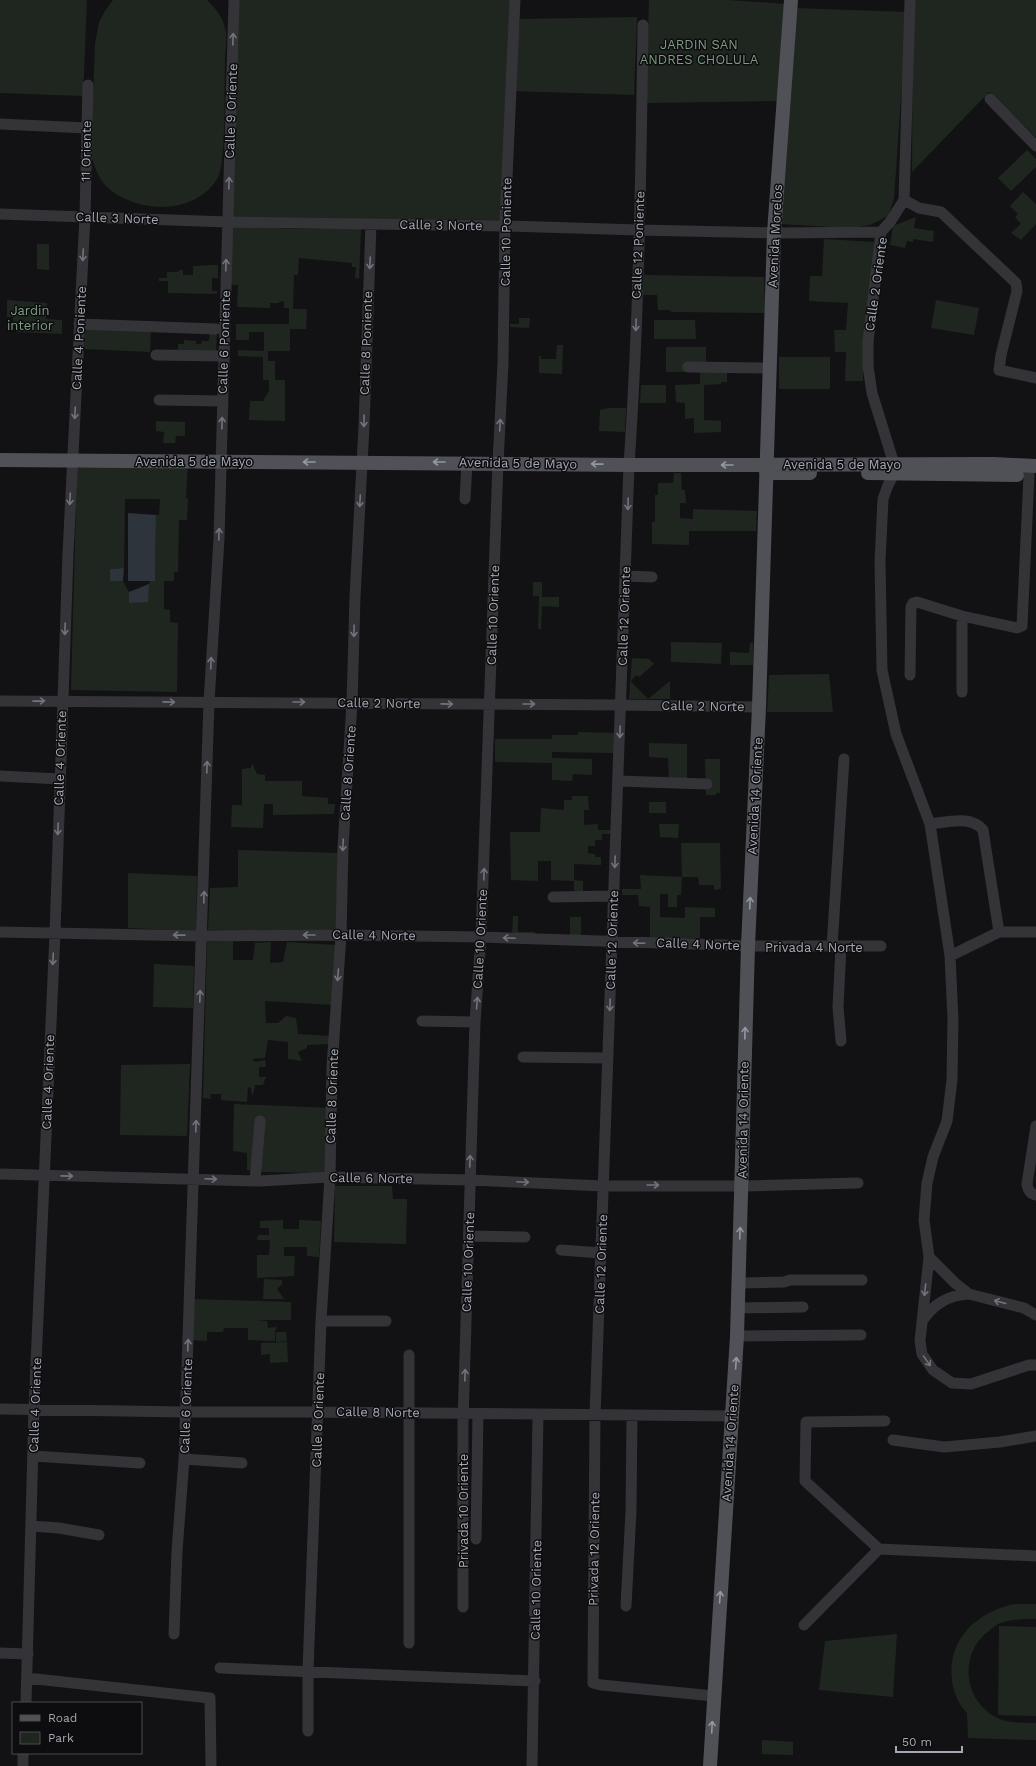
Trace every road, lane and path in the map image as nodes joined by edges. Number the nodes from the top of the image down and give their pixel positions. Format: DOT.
graph roads {
  1 [pos="234,0"];
  2 [pos="514,0"];
  3 [pos="791,0"];
  4 [pos="910,0"];
  5 [pos="643,25"];
  6 [pos="88,85"];
  7 [pos="990,99"];
  8 [pos="0,124"];
  9 [pos="87,128"];
  10 [pos="1036,146"];
  11 [pos="904,200"];
  12 [pos="0,214"];
  13 [pos="85,216"];
  14 [pos="228,222"];
  15 [pos="371,224"];
  16 [pos="505,226"];
  17 [pos="638,230"];
  18 [pos="882,232"];
  19 [pos="774,233"];
  20 [pos="80,324"];
  21 [pos="216,329"];
  22 [pos="156,355"];
  23 [pos="224,356"];
  24 [pos="688,367"];
  25 [pos="769,368"];
  26 [pos="1036,378"];
  27 [pos="159,400"];
  28 [pos="223,401"];
  29 [pos="0,460"];
  30 [pos="72,460"];
  31 [pos="221,462"];
  32 [pos="362,462"];
  33 [pos="467,462"];
  34 [pos="498,464"];
  35 [pos="629,465"];
  36 [pos="766,469"];
  37 [pos="894,469"];
  38 [pos="1034,472"];
  39 [pos="465,499"];
  40 [pos="625,576"];
  41 [pos="652,577"];
  42 [pos="962,616"];
  43 [pos="910,675"];
  44 [pos="962,692"];
  45 [pos="62,700"];
  46 [pos="0,701"];
  47 [pos="210,702"];
  48 [pos="352,702"];
  49 [pos="490,704"];
  50 [pos="620,704"];
  51 [pos="759,707"];
  52 [pos="844,759"];
  53 [pos="0,776"];
  54 [pos="60,778"];
  55 [pos="618,781"];
  56 [pos="707,784"];
  57 [pos="930,824"];
  58 [pos="613,896"];
  59 [pos="554,897"];
  60 [pos="0,932"];
  61 [pos="999,932"];
  62 [pos="1036,932"];
  63 [pos="55,933"];
  64 [pos="341,935"];
  65 [pos="202,936"];
  66 [pos="481,937"];
  67 [pos="612,942"];
  68 [pos="748,946"];
  69 [pos="881,946"];
  70 [pos="836,947"];
  71 [pos="950,956"];
  72 [pos="422,1021"];
  73 [pos="475,1022"];
  74 [pos="841,1041"];
  75 [pos="523,1057"];
  76 [pos="608,1058"];
  77 [pos="260,1121"];
  78 [pos="1036,1126"];
  79 [pos="1036,1130"];
  80 [pos="0,1174"];
  81 [pos="45,1175"];
  82 [pos="330,1177"];
  83 [pos="194,1179"];
  84 [pos="470,1180"];
  85 [pos="255,1181"];
  86 [pos="858,1182"];
  87 [pos="742,1185"];
  88 [pos="603,1186"];
  89 [pos="1032,1192"];
  90 [pos="469,1236"];
  91 [pos="525,1236"];
  92 [pos="561,1250"];
  93 [pos="601,1253"];
  94 [pos="929,1257"];
  95 [pos="862,1280"];
  96 [pos="739,1283"];
  97 [pos="969,1294"];
  98 [pos="738,1308"];
  99 [pos="803,1308"];
  100 [pos="1036,1315"];
  101 [pos="321,1321"];
  102 [pos="386,1321"];
  103 [pos="921,1324"];
  104 [pos="862,1335"];
  105 [pos="738,1336"];
  106 [pos="409,1355"];
  107 [pos="1036,1365"];
  108 [pos="0,1409"];
  109 [pos="34,1409"];
  110 [pos="185,1412"];
  111 [pos="318,1412"];
  112 [pos="409,1412"];
  113 [pos="464,1414"];
  114 [pos="478,1414"];
  115 [pos="538,1415"];
  116 [pos="595,1416"];
  117 [pos="632,1416"];
  118 [pos="732,1416"];
  119 [pos="885,1421"];
  120 [pos="1036,1436"];
  121 [pos="893,1440"];
  122 [pos="34,1456"];
  123 [pos="184,1459"];
  124 [pos="140,1463"];
  125 [pos="242,1463"];
  126 [pos="31,1526"];
  127 [pos="99,1535"];
  128 [pos="476,1539"];
  129 [pos="879,1549"];
  130 [pos="1036,1556"];
  131 [pos="626,1606"];
  132 [pos="463,1607"];
  133 [pos="804,1625"];
  134 [pos="174,1634"];
  135 [pos="409,1643"];
  136 [pos="0,1653"];
  137 [pos="28,1654"];
  138 [pos="220,1668"];
  139 [pos="308,1670"];
  140 [pos="27,1678"];
  141 [pos="535,1681"];
  142 [pos="714,1696"];
  143 [pos="26,1702"];
  144 [pos="308,1731"];
  145 [pos="23,1754"];
  146 [pos="23,1766"];
  147 [pos="211,1766"];
  148 [pos="532,1766"];
  149 [pos="710,1766"];
  14 -- 1 [label="street, Calle 9 Oriente, one-way"];
  2 -- 16 [label="street, Calle 10 Poniente"];
  3 -- 19 [label="main road, Avenida Morelos"];
  4 -- 11 [label="street"];
  5 -- 17 [label="street, Calle 12 Poniente"];
  6 -- 9 [label="street, 11 Oriente"];
  7 -- 10 [label="street"];
  8 -- 9 [label="street"];
  9 -- 13 [label="street, 11 Oriente"];
  11 -- 18 [label="street, Calle 2 Oriente"];
  11 -- 26 [label="street"];
  12 -- 13 [label="street, Calle 3 Norte"];
  13 -- 14 [label="street, Calle 3 Norte"];
  13 -- 20 [label="street, Calle 4 Poniente, one-way"];
  14 -- 15 [label="street, Calle 3 Norte"];
  23 -- 14 [label="street, Calle 6 Poniente, one-way"];
  15 -- 16 [label="street, Calle 3 Norte"];
  15 -- 32 [label="street, Calle 8 Poniente, one-way"];
  16 -- 17 [label="street, Calle 3 Norte"];
  34 -- 16 [label="street, Calle 10 Poniente, one-way"];
  17 -- 19 [label="street, Calle 3 Norte"];
  17 -- 35 [label="street, Calle 12 Poniente, one-way"];
  18 -- 19 [label="street, Calle 3 Norte"];
  18 -- 37 [label="street, Calle 2 Oriente"];
  19 -- 25 [label="main road, Avenida Morelos"];
  20 -- 21 [label="street"];
  20 -- 30 [label="street, Calle 4 Poniente, one-way"];
  22 -- 23 [label="street"];
  23 -- 28 [label="street, Calle 6 Poniente"];
  24 -- 25 [label="street"];
  25 -- 36 [label="main road, Avenida Morelos"];
  27 -- 28 [label="street"];
  31 -- 28 [label="street, Calle 6 Poniente, one-way"];
  29 -- 30 [label="main road, Avenida 5 de Mayo"];
  30 -- 31 [label="main road, Avenida 5 de Mayo"];
  30 -- 45 [label="street, Calle 4 Oriente, one-way"];
  32 -- 31 [label="main road, Avenida 5 de Mayo, one-way"];
  47 -- 31 [label="street, Calle 6 Poniente, one-way"];
  33 -- 32 [label="main road, Avenida 5 de Mayo, one-way"];
  32 -- 48 [label="street, Calle 8 Oriente, one-way"];
  33 -- 34 [label="main road, Avenida 5 de Mayo"];
  33 -- 39 [label="street"];
  35 -- 34 [label="main road, Avenida 5 de Mayo, one-way"];
  34 -- 49 [label="street, Calle 10 Oriente"];
  36 -- 35 [label="main road, Avenida 5 de Mayo, one-way"];
  35 -- 40 [label="street, Calle 12 Oriente, one-way"];
  36 -- 37 [label="main road, Avenida 5 de Mayo"];
  36 -- 51 [label="main road, Avenida 14 Oriente"];
  37 -- 38 [label="main road, Avenida 5 de Mayo"];
  37 -- 57 [label="street"];
  38 -- 42 [label="street"];
  40 -- 41 [label="street"];
  40 -- 50 [label="street, Calle 12 Oriente"];
  42 -- 43 [label="street"];
  42 -- 44 [label="street"];
  46 -- 45 [label="street, Calle 2 Norte, one-way"];
  45 -- 47 [label="street, Calle 2 Norte, one-way"];
  45 -- 54 [label="street, Calle 4 Oriente"];
  47 -- 48 [label="street, Calle 2 Norte, one-way"];
  65 -- 47 [label="street, Calle 6 Poniente, one-way"];
  48 -- 49 [label="street, Calle 2 Norte, one-way"];
  48 -- 64 [label="street, Calle 8 Oriente, one-way"];
  49 -- 50 [label="street, Calle 2 Norte, one-way"];
  66 -- 49 [label="street, Calle 10 Oriente, one-way"];
  50 -- 51 [label="street, Calle 2 Norte"];
  50 -- 55 [label="street, Calle 12 Oriente, one-way"];
  68 -- 51 [label="main road, Avenida 14 Oriente, one-way"];
  52 -- 70 [label="street"];
  53 -- 54 [label="street"];
  54 -- 63 [label="street, Calle 4 Oriente, one-way"];
  55 -- 56 [label="street"];
  55 -- 58 [label="street, Calle 12 Oriente, one-way"];
  57 -- 61 [label="street"];
  57 -- 71 [label="street"];
  58 -- 59 [label="street"];
  58 -- 67 [label="street, Calle 12 Oriente"];
  60 -- 63 [label="street, Calle 4 Norte"];
  61 -- 62 [label="street"];
  61 -- 71 [label="street"];
  65 -- 63 [label="street, Calle 4 Norte, one-way"];
  63 -- 81 [label="street, Calle 4 Oriente, one-way"];
  64 -- 65 [label="street, Calle 4 Norte, one-way"];
  64 -- 66 [label="street, Calle 4 Norte"];
  64 -- 82 [label="street, Calle 8 Oriente, one-way"];
  83 -- 65 [label="street, Calle 6 Oriente, one-way"];
  67 -- 66 [label="street, Calle 4 Norte, one-way"];
  73 -- 66 [label="street, Calle 10 Oriente, one-way"];
  68 -- 67 [label="street, Calle 4 Norte, one-way"];
  67 -- 76 [label="street, Calle 12 Oriente, one-way"];
  68 -- 70 [label="street, Privada 4 Norte"];
  87 -- 68 [label="main road, Avenida 14 Oriente, one-way"];
  69 -- 70 [label="street, Privada 4 Norte"];
  70 -- 74 [label="street"];
  71 -- 94 [label="street"];
  72 -- 73 [label="street"];
  84 -- 73 [label="street, Calle 10 Oriente, one-way"];
  75 -- 76 [label="street"];
  76 -- 88 [label="street, Calle 12 Oriente"];
  77 -- 85 [label="street"];
  78 -- 79 [label="street"];
  79 -- 89 [label="street"];
  80 -- 81 [label="street, Calle 6 Norte"];
  81 -- 83 [label="street, Calle 6 Norte, one-way"];
  81 -- 109 [label="street, Calle 4 Oriente"];
  82 -- 84 [label="street, Calle 6 Norte"];
  82 -- 85 [label="street, Calle 6 Norte"];
  82 -- 101 [label="street, Calle 8 Oriente"];
  83 -- 85 [label="street, Calle 6 Norte, one-way"];
  110 -- 83 [label="street, Calle 6 Oriente, one-way"];
  84 -- 88 [label="street, Calle 6 Norte, one-way"];
  84 -- 90 [label="street, Calle 10 Oriente"];
  86 -- 87 [label="street, Calle 6 Norte"];
  88 -- 87 [label="street, Calle 6 Norte, one-way"];
  96 -- 87 [label="main road, Avenida 14 Oriente, one-way"];
  88 -- 93 [label="street, Calle 12 Oriente"];
  90 -- 91 [label="street"];
  113 -- 90 [label="street, Calle 10 Oriente, one-way"];
  92 -- 93 [label="street"];
  93 -- 116 [label="street, Calle 12 Oriente"];
  94 -- 97 [label="street"];
  94 -- 103 [label="street, one-way"];
  95 -- 96 [label="street"];
  96 -- 98 [label="main road, Avenida 14 Oriente"];
  100 -- 97 [label="street, one-way"];
  97 -- 103 [label="street"];
  98 -- 99 [label="street"];
  98 -- 105 [label="main road, Avenida 14 Oriente"];
  101 -- 102 [label="street"];
  101 -- 111 [label="street, Calle 8 Oriente"];
  103 -- 107 [label="street, one-way"];
  104 -- 105 [label="street"];
  118 -- 105 [label="main road, Avenida 14 Oriente, one-way"];
  106 -- 112 [label="street"];
  108 -- 109 [label="street, Calle 8 Norte"];
  109 -- 110 [label="street, Calle 8 Norte"];
  109 -- 122 [label="street, Calle 4 Oriente"];
  110 -- 111 [label="street, Calle 8 Norte"];
  110 -- 123 [label="street, Calle 6 Oriente"];
  111 -- 112 [label="street, Calle 8 Norte"];
  111 -- 139 [label="street, Calle 8 Oriente"];
  112 -- 113 [label="street, Calle 8 Norte"];
  112 -- 135 [label="street"];
  113 -- 114 [label="street, Calle 8 Norte"];
  113 -- 132 [label="street, Privada 10 Oriente"];
  114 -- 115 [label="street, Calle 8 Norte"];
  114 -- 128 [label="street"];
  115 -- 116 [label="street, Calle 8 Norte"];
  115 -- 141 [label="street, Calle 10 Oriente"];
  116 -- 117 [label="street, Calle 8 Norte"];
  116 -- 142 [label="street, Privada 12 Oriente"];
  117 -- 118 [label="street, Calle 8 Norte"];
  117 -- 131 [label="street"];
  142 -- 118 [label="main road, Avenida 14 Oriente, one-way"];
  119 -- 129 [label="street"];
  120 -- 121 [label="street"];
  122 -- 124 [label="street"];
  122 -- 126 [label="street, Calle 4 Oriente"];
  123 -- 125 [label="street"];
  123 -- 134 [label="street, Calle 6 Oriente"];
  126 -- 127 [label="street"];
  126 -- 137 [label="street, Calle 4 Oriente"];
  129 -- 130 [label="street"];
  129 -- 133 [label="street"];
  136 -- 137 [label="street"];
  137 -- 140 [label="street, Calle 4 Oriente"];
  138 -- 139 [label="street"];
  139 -- 141 [label="street"];
  139 -- 144 [label="street, Calle 8 Oriente"];
  140 -- 143 [label="street, Calle 4 Oriente"];
  140 -- 147 [label="street"];
  141 -- 148 [label="street, Calle 10 Oriente"];
  149 -- 142 [label="main road, Avenida 14 Oriente, one-way"];
  145 -- 146 [label="street"];
}
